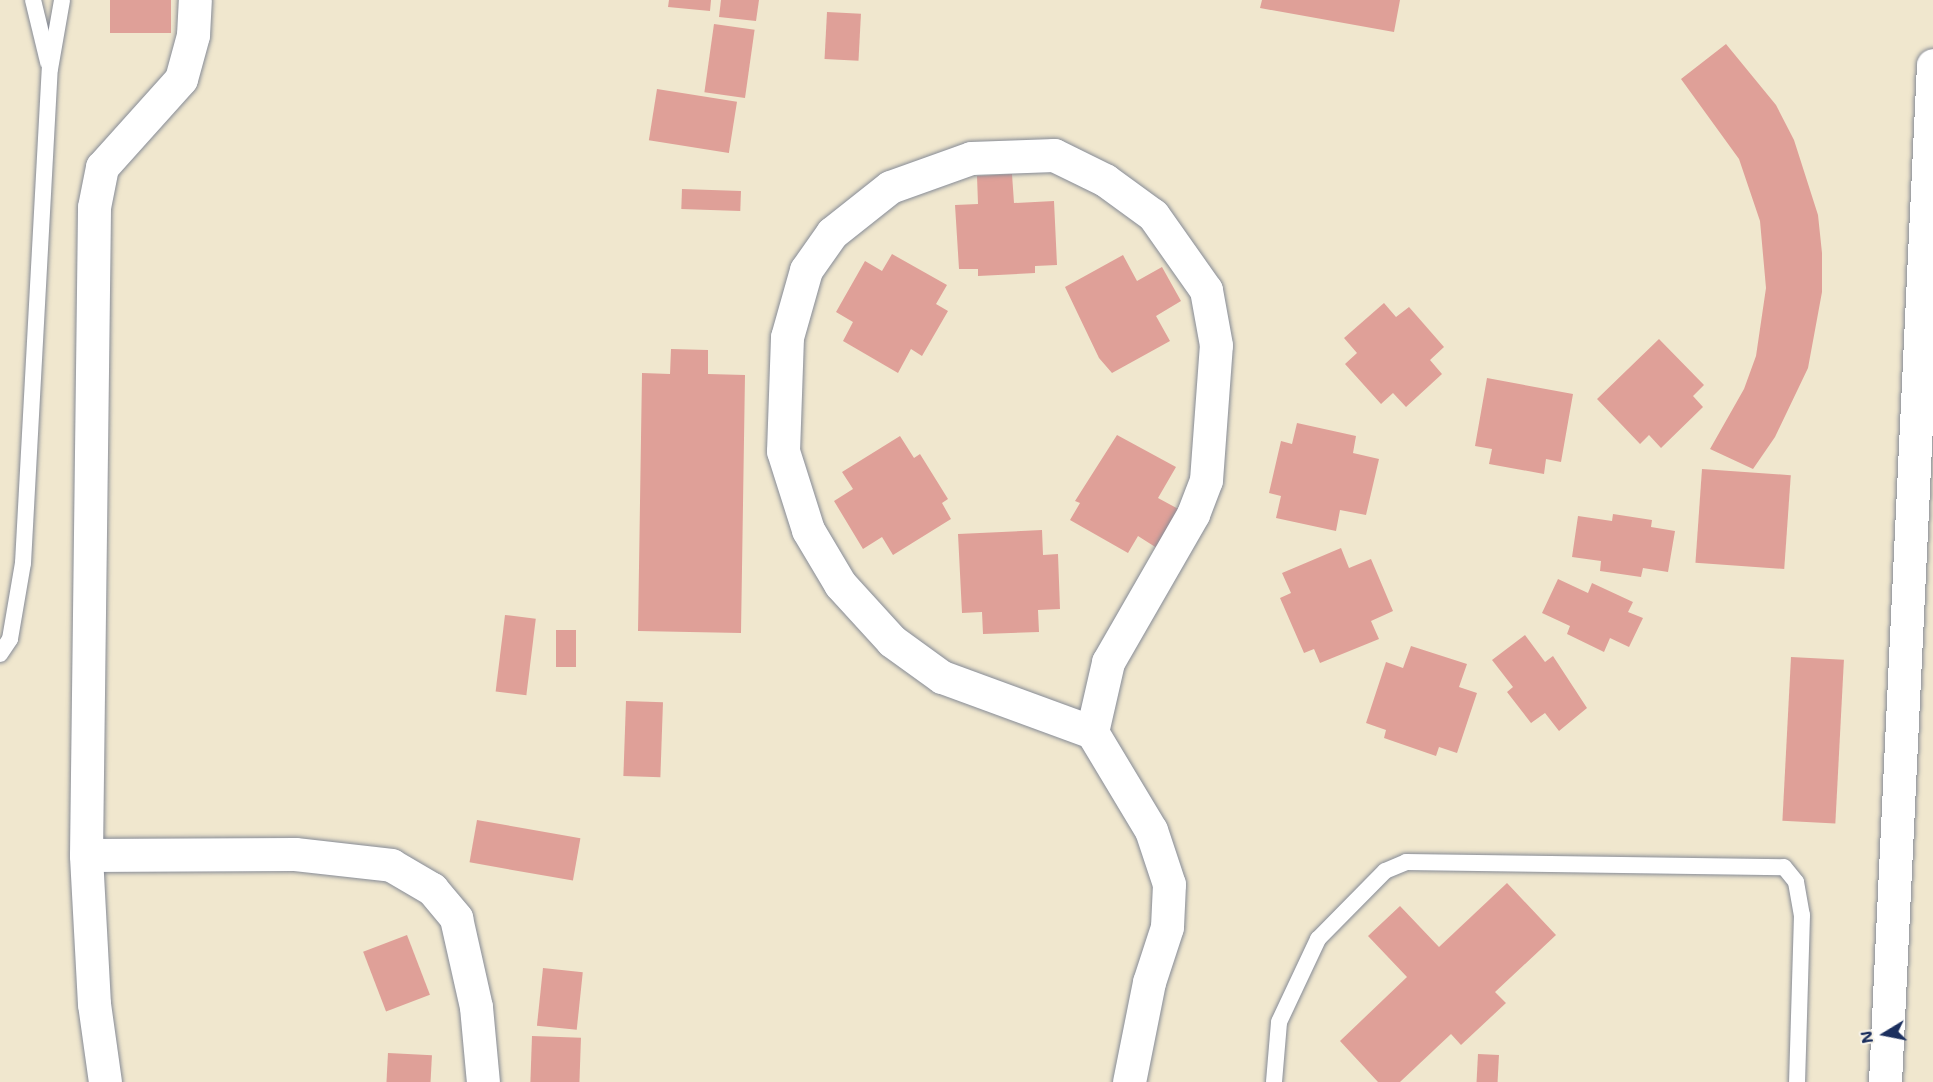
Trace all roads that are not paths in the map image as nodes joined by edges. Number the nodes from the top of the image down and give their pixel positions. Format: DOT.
graph roads {
  1 [pos="33,0"];
  2 [pos="62,0"];
  3 [pos="195,0"];
  4 [pos="1933,65"];
  5 [pos="50,69"];
  6 [pos="0,654"];
  7 [pos="1092,732"];
  8 [pos="86,855"];
  9 [pos="105,1082"];
  10 [pos="483,1082"];
  11 [pos="1129,1082"];
  12 [pos="1274,1082"];
  13 [pos="1797,1082"];
  14 [pos="1885,1082"];
  1 -- 5 [label="lane"];
  2 -- 5 [label="lane"];
  3 -- 8 [label="street"];
  4 -- 14 [label="street"];
  5 -- 6 [label="lane"];
  7 -- 7 [label="street"];
  7 -- 11 [label="street"];
  8 -- 9 [label="street"];
  8 -- 10 [label="street"];
  12 -- 13 [label="lane"];
}
